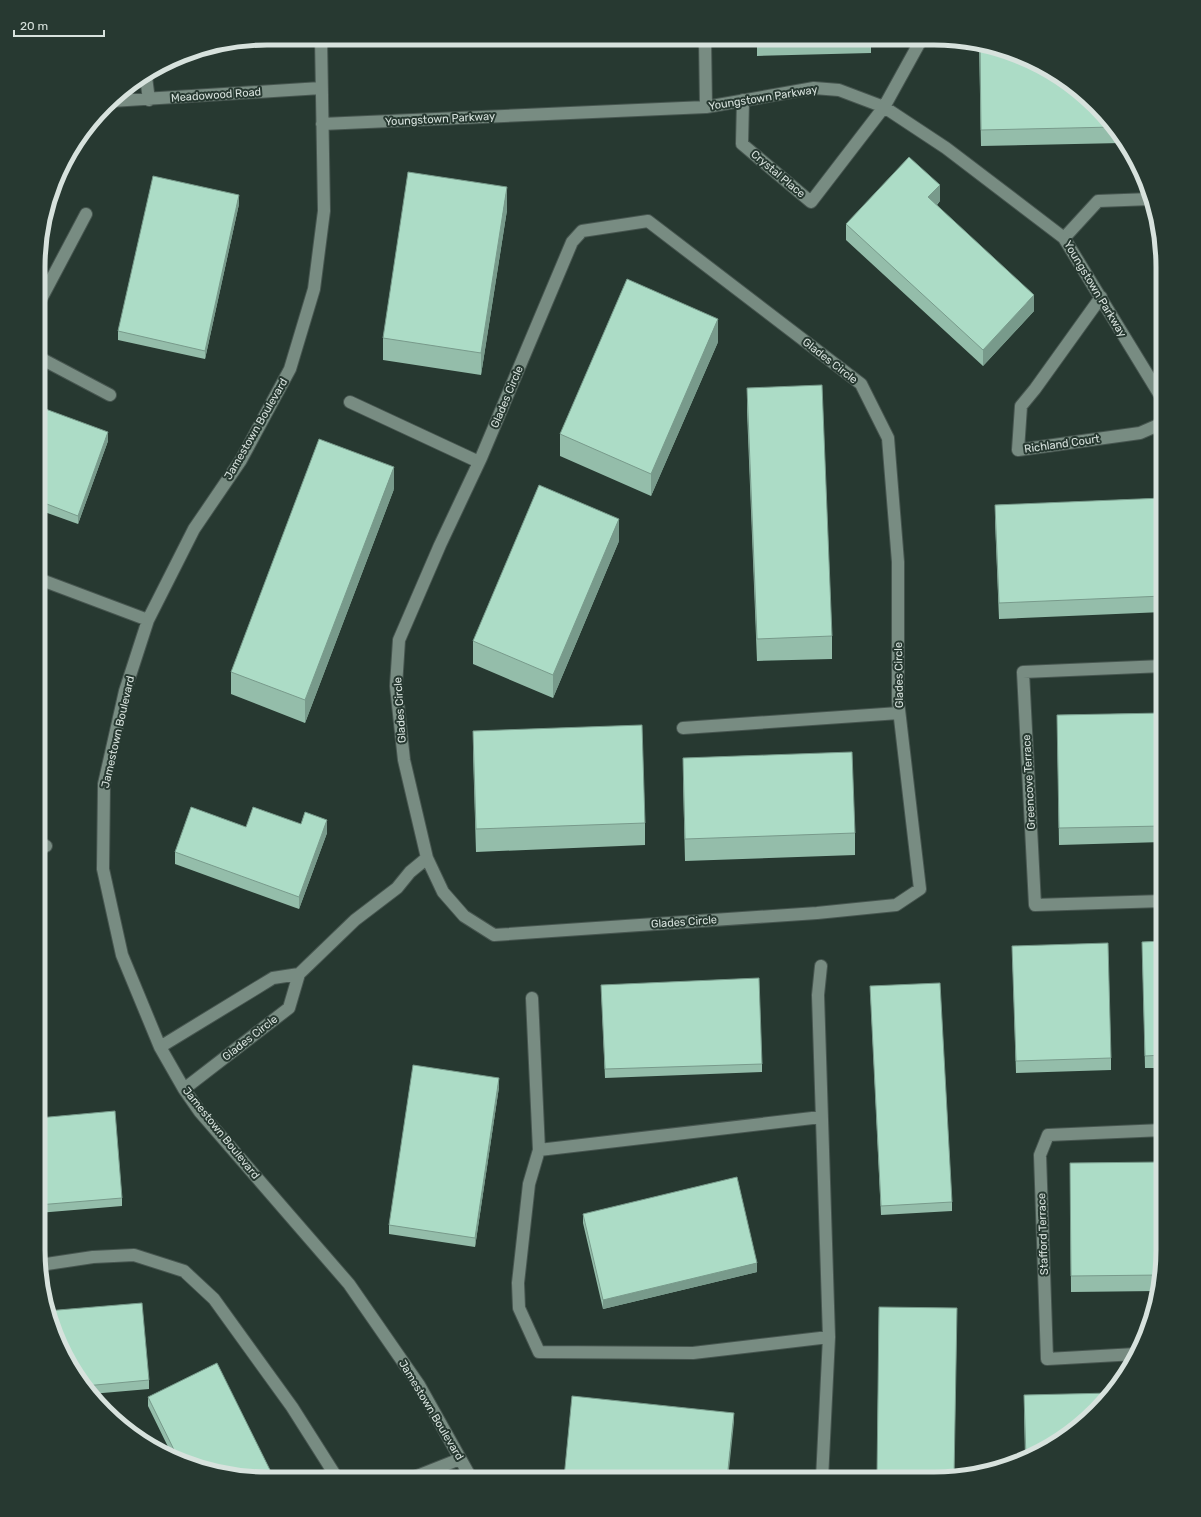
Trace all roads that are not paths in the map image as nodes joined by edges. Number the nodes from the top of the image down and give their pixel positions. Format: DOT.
graph roads {
  1 [pos="321,45"];
  2 [pos="705,45"];
  3 [pos="918,45"];
  4 [pos="146,81"];
  5 [pos="321,88"];
  6 [pos="149,100"];
  7 [pos="743,100"];
  8 [pos="120,101"];
  9 [pos="706,107"];
  10 [pos="884,107"];
  11 [pos="322,124"];
  12 [pos="1145,199"];
  13 [pos="86,214"];
  14 [pos="1064,238"];
  15 [pos="45,292"];
  16 [pos="1100,297"];
  17 [pos="45,361"];
  18 [pos="1156,389"];
  19 [pos="110,395"];
  20 [pos="350,402"];
  21 [pos="1156,426"];
  22 [pos="479,462"];
  23 [pos="45,581"];
  24 [pos="148,620"];
  25 [pos="1156,666"];
  26 [pos="899,713"];
  27 [pos="683,728"];
  28 [pos="427,858"];
  29 [pos="1156,901"];
  30 [pos="821,966"];
  31 [pos="299,974"];
  32 [pos="532,998"];
  33 [pos="160,1047"];
  34 [pos="184,1089"];
  35 [pos="822,1117"];
  36 [pos="1156,1130"];
  37 [pos="540,1150"];
  38 [pos="45,1264"];
  39 [pos="829,1337"];
  40 [pos="1130,1354"];
  41 [pos="460,1459"];
  42 [pos="333,1472"];
  43 [pos="427,1472"];
  44 [pos="468,1472"];
  45 [pos="822,1472"];
  1 -- 5 [label="street, Jamestown Boulevard"];
  2 -- 9 [label="street"];
  3 -- 10 [label="street"];
  4 -- 6 [label="street"];
  5 -- 6 [label="street, Meadowood Road"];
  5 -- 11 [label="street, Jamestown Boulevard"];
  6 -- 8 [label="street, Meadowood Road"];
  7 -- 9 [label="street, Youngstown Parkway"];
  7 -- 10 [label="street, Youngstown Parkway"];
  7 -- 10 [label="street, Crystal Place"];
  9 -- 11 [label="street, Youngstown Parkway"];
  10 -- 14 [label="street, Youngstown Parkway"];
  11 -- 24 [label="street, Jamestown Boulevard"];
  12 -- 14 [label="street"];
  13 -- 15 [label="street"];
  14 -- 16 [label="street, Youngstown Parkway"];
  16 -- 18 [label="street, Youngstown Parkway"];
  16 -- 21 [label="street, Richland Court"];
  17 -- 19 [label="street"];
  20 -- 22 [label="street"];
  22 -- 26 [label="street, Glades Circle"];
  22 -- 28 [label="street, Glades Circle"];
  23 -- 24 [label="street"];
  24 -- 33 [label="street, Jamestown Boulevard"];
  25 -- 29 [label="street, Greencove Terrace"];
  26 -- 27 [label="street"];
  26 -- 28 [label="street, Glades Circle"];
  28 -- 31 [label="street, Glades Circle"];
  30 -- 35 [label="street"];
  31 -- 33 [label="street"];
  31 -- 34 [label="street, Glades Circle"];
  32 -- 37 [label="street"];
  33 -- 34 [label="street, Jamestown Boulevard"];
  34 -- 41 [label="street, Jamestown Boulevard"];
  35 -- 37 [label="street"];
  35 -- 39 [label="street"];
  36 -- 40 [label="street, Stafford Terrace"];
  37 -- 39 [label="street"];
  38 -- 42 [label="street"];
  39 -- 45 [label="street"];
  41 -- 43 [label="street"];
  41 -- 44 [label="street, Jamestown Boulevard"];
}
